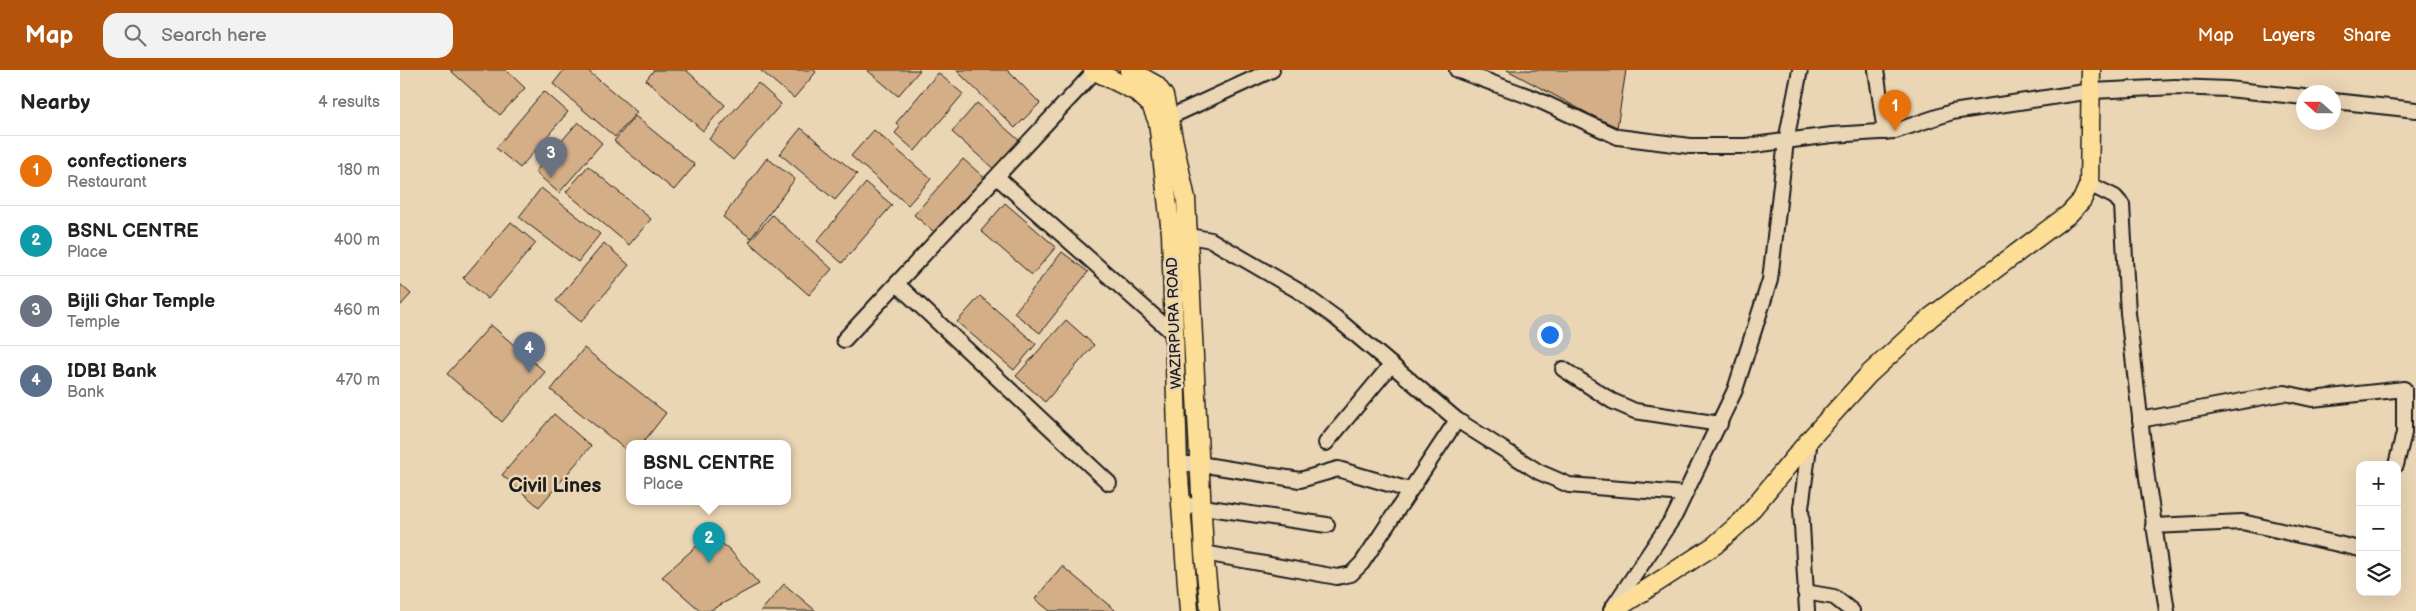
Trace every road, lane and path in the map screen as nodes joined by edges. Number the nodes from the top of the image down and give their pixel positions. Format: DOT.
graph roads {
  1 [pos="1094,70"];
  2 [pos="1129,70"];
  3 [pos="1272,70"];
  4 [pos="1800,70"];
  5 [pos="1876,70"];
  6 [pos="2091,70"];
  7 [pos="1464,71"];
  8 [pos="2092,91"];
  9 [pos="2296,96"];
  10 [pos="2341,101"];
  11 [pos="2416,110"];
  12 [pos="1163,120"];
  13 [pos="1885,132"];
  14 [pos="1786,141"];
  15 [pos="997,177"];
  16 [pos="2089,184"];
  17 [pos="1179,234"];
  18 [pos="897,284"];
  19 [pos="1174,334"];
  20 [pos="844,340"];
  21 [pos="1391,365"];
  22 [pos="1563,369"];
  23 [pos="2416,384"];
  24 [pos="2398,385"];
  25 [pos="1457,420"];
  26 [pos="2140,420"];
  27 [pos="1720,424"];
  28 [pos="1810,439"];
  29 [pos="1326,443"];
  30 [pos="2397,461"];
  31 [pos="1178,464"];
  32 [pos="1199,464"];
  33 [pos="1108,483"];
  34 [pos="1409,490"];
  35 [pos="1685,494"];
  36 [pos="1182,504"];
  37 [pos="1202,507"];
  38 [pos="1327,525"];
  39 [pos="2153,526"];
  40 [pos="2356,548"];
  41 [pos="1204,553"];
  42 [pos="1805,592"];
  43 [pos="1188,611"];
  44 [pos="1210,611"];
  45 [pos="1612,611"];
  46 [pos="1807,611"];
  47 [pos="1852,611"];
  48 [pos="2166,611"];
  1 -- 12 [label="main road, WAZIRPURA ROAD"];
  1 -- 15 [label="street"];
  2 -- 12 [label="main road, WAZIRPURA ROAD"];
  3 -- 12 [label="street"];
  4 -- 14 [label="street"];
  5 -- 13 [label="street"];
  6 -- 8 [label="main road"];
  7 -- 14 [label="street"];
  8 -- 9 [label="street"];
  8 -- 13 [label="street"];
  8 -- 16 [label="main road"];
  10 -- 11 [label="street"];
  12 -- 17 [label="main road, WAZIRPURA ROAD"];
  13 -- 14 [label="street"];
  14 -- 27 [label="street"];
  15 -- 18 [label="street"];
  15 -- 19 [label="street"];
  16 -- 26 [label="street"];
  16 -- 28 [label="main road"];
  17 -- 19 [label="main road, WAZIRPURA ROAD"];
  17 -- 21 [label="street"];
  17 -- 32 [label="main road, WAZIRPURA ROAD"];
  18 -- 20 [label="street"];
  18 -- 33 [label="street"];
  19 -- 31 [label="main road, WAZIRPURA ROAD"];
  21 -- 25 [label="street"];
  21 -- 29 [label="street"];
  22 -- 27 [label="street"];
  23 -- 24 [label="street"];
  25 -- 34 [label="street"];
  25 -- 35 [label="street"];
  26 -- 30 [label="street"];
  26 -- 39 [label="street"];
  27 -- 35 [label="street"];
  28 -- 42 [label="street"];
  28 -- 45 [label="main road"];
  31 -- 32 [label="street"];
  31 -- 36 [label="main road, WAZIRPURA ROAD"];
  32 -- 34 [label="street"];
  32 -- 37 [label="main road, WAZIRPURA ROAD"];
  34 -- 41 [label="street"];
  35 -- 45 [label="street"];
  36 -- 37 [label="street"];
  36 -- 43 [label="main road, WAZIRPURA ROAD"];
  37 -- 38 [label="street"];
  37 -- 41 [label="main road, WAZIRPURA ROAD"];
  39 -- 40 [label="street"];
  39 -- 48 [label="street"];
  41 -- 44 [label="main road, WAZIRPURA ROAD"];
  42 -- 46 [label="street"];
  42 -- 47 [label="street"];
}
